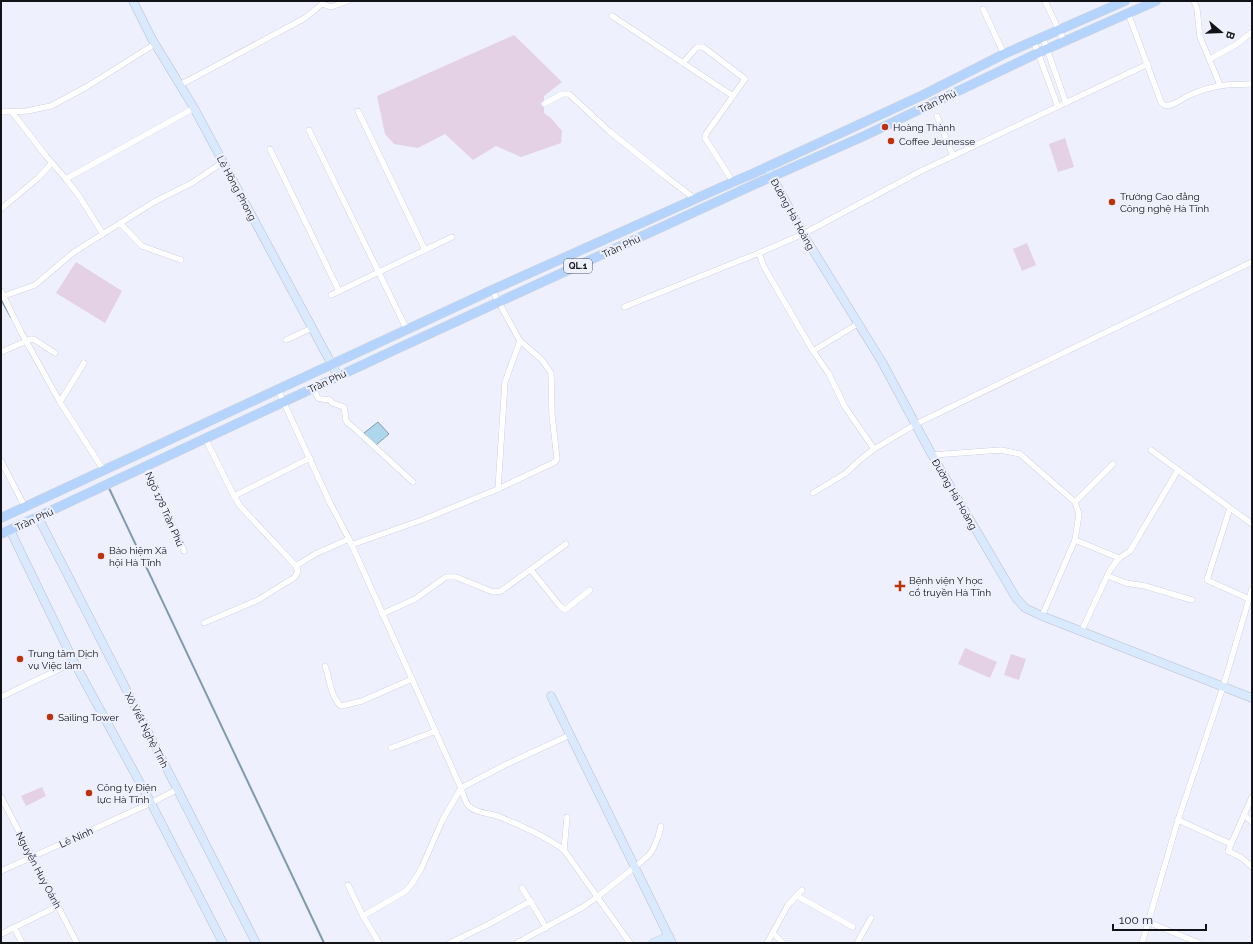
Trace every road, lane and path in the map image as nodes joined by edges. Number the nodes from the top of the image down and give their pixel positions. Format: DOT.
graph roads {
  1 [pos="133,1"];
  2 [pos="348,1"];
  3 [pos="1045,1"];
  4 [pos="1125,1"];
  5 [pos="1156,1"];
  6 [pos="1194,1"];
  7 [pos="322,2"];
  8 [pos="983,9"];
  9 [pos="1128,13"];
  10 [pos="612,16"];
  11 [pos="1059,30"];
  12 [pos="1252,32"];
  13 [pos="1043,38"];
  14 [pos="1064,41"];
  15 [pos="1034,42"];
  16 [pos="155,44"];
  17 [pos="1047,49"];
  18 [pos="1038,53"];
  19 [pos="1004,54"];
  20 [pos="1210,59"];
  21 [pos="683,63"];
  22 [pos="1148,64"];
  23 [pos="1252,84"];
  24 [pos="180,85"];
  25 [pos="1220,85"];
  26 [pos="733,96"];
  27 [pos="1066,103"];
  28 [pos="544,104"];
  29 [pos="1058,107"];
  30 [pos="194,108"];
  31 [pos="358,111"];
  32 [pos="1,112"];
  33 [pos="12,112"];
  34 [pos="937,116"];
  35 [pos="309,130"];
  36 [pos="270,149"];
  37 [pos="952,156"];
  38 [pos="223,162"];
  39 [pos="52,163"];
  40 [pos="767,167"];
  41 [pos="773,177"];
  42 [pos="66,179"];
  43 [pos="733,182"];
  44 [pos="695,199"];
  45 [pos="1,210"];
  46 [pos="120,223"];
  47 [pos="103,234"];
  48 [pos="803,234"];
  49 [pos="452,237"];
  50 [pos="425,250"];
  51 [pos="759,253"];
  52 [pos="181,260"];
  53 [pos="1252,262"];
  54 [pos="379,272"];
  55 [pos="492,290"];
  56 [pos="339,291"];
  57 [pos="2,295"];
  58 [pos="331,295"];
  59 [pos="499,302"];
  60 [pos="624,307"];
  61 [pos="859,323"];
  62 [pos="312,328"];
  63 [pos="407,330"];
  64 [pos="286,340"];
  65 [pos="520,341"];
  66 [pos="23,342"];
  67 [pos="813,351"];
  68 [pos="1,352"];
  69 [pos="55,353"];
  70 [pos="84,363"];
  71 [pos="332,365"];
  72 [pos="338,376"];
  73 [pos="315,387"];
  74 [pos="278,390"];
  75 [pos="60,402"];
  76 [pos="283,402"];
  77 [pos="916,424"];
  78 [pos="205,438"];
  79 [pos="874,449"];
  80 [pos="1150,450"];
  81 [pos="932,455"];
  82 [pos="310,458"];
  83 [pos="1,461"];
  84 [pos="1113,464"];
  85 [pos="146,466"];
  86 [pos="1178,470"];
  87 [pos="104,471"];
  88 [pos="413,482"];
  89 [pos="498,489"];
  90 [pos="813,493"];
  91 [pos="234,496"];
  92 [pos="1075,502"];
  93 [pos="25,507"];
  94 [pos="1230,508"];
  95 [pos="38,517"];
  96 [pos="1,518"];
  97 [pos="1252,524"];
  98 [pos="10,530"];
  99 [pos="1,534"];
  100 [pos="1075,540"];
  101 [pos="350,542"];
  102 [pos="566,544"];
  103 [pos="184,552"];
  104 [pos="1119,558"];
  105 [pos="296,566"];
  106 [pos="531,570"];
  107 [pos="1108,576"];
  108 [pos="1252,589"];
  109 [pos="590,590"];
  110 [pos="1249,599"];
  111 [pos="1192,600"];
  112 [pos="382,614"];
  113 [pos="1042,616"];
  114 [pos="204,623"];
  115 [pos="1080,632"];
  116 [pos="74,662"];
  117 [pos="325,666"];
  118 [pos="412,679"];
  119 [pos="1223,688"];
  120 [pos="551,696"];
  121 [pos="1,697"];
  122 [pos="1252,698"];
  123 [pos="436,731"];
  124 [pos="570,735"];
  125 [pos="391,748"];
  126 [pos="461,788"];
  127 [pos="178,789"];
  128 [pos="1,797"];
  129 [pos="1252,797"];
  130 [pos="151,803"];
  131 [pos="1244,815"];
  132 [pos="567,817"];
  133 [pos="1178,820"];
  134 [pos="1252,822"];
  135 [pos="661,826"];
  136 [pos="1231,844"];
  137 [pos="564,850"];
  138 [pos="32,856"];
  139 [pos="635,867"];
  140 [pos="1252,867"];
  141 [pos="1,871"];
  142 [pos="348,886"];
  143 [pos="522,888"];
  144 [pos="802,890"];
  145 [pos="797,896"];
  146 [pos="597,897"];
  147 [pos="531,901"];
  148 [pos="58,906"];
  149 [pos="363,916"];
  150 [pos="871,918"];
  151 [pos="1148,922"];
  152 [pos="14,927"];
  153 [pos="853,927"];
  154 [pos="546,928"];
  155 [pos="773,933"];
  156 [pos="1,934"];
  157 [pos="670,939"];
  158 [pos="22,943"];
  159 [pos="78,943"];
  160 [pos="223,943"];
  161 [pos="256,943"];
  162 [pos="379,943"];
  163 [pos="450,943"];
  164 [pos="517,943"];
  165 [pos="630,943"];
  166 [pos="653,943"];
  167 [pos="767,943"];
  168 [pos="783,943"];
  169 [pos="857,943"];
  170 [pos="1142,943"];
  171 [pos="1199,943"];
  1 -- 16 [label="street, Lê Hồng Phong"];
  2 -- 7 [label="street"];
  3 -- 11 [label="street"];
  4 -- 11 [label="main road, Trần Phú / QL.1"];
  5 -- 9 [label="main road, Trần Phú / QL.1"];
  6 -- 20 [label="street"];
  7 -- 24 [label="street"];
  8 -- 19 [label="street"];
  9 -- 14 [label="main road, Trần Phú / QL.1"];
  9 -- 22 [label="street"];
  10 -- 21 [label="street"];
  11 -- 13 [label="main road, Trần Phú / QL.1"];
  11 -- 14 [label="street"];
  12 -- 20 [label="street"];
  13 -- 15 [label="main road, Trần Phú / QL.1"];
  13 -- 17 [label="street"];
  14 -- 17 [label="main road, Trần Phú / QL.1"];
  15 -- 18 [label="street"];
  15 -- 19 [label="main road, Trần Phú / QL.1"];
  16 -- 24 [label="street, Lê Hồng Phong"];
  16 -- 33 [label="street"];
  17 -- 18 [label="main road, Trần Phú / QL.1"];
  17 -- 27 [label="street"];
  18 -- 29 [label="street"];
  18 -- 41 [label="main road, Trần Phú / QL.1"];
  19 -- 40 [label="main road, Trần Phú / QL.1"];
  20 -- 25 [label="street"];
  21 -- 26 [label="street"];
  21 -- 26 [label="street"];
  22 -- 25 [label="street"];
  22 -- 27 [label="street"];
  23 -- 25 [label="street"];
  24 -- 30 [label="street, Lê Hồng Phong"];
  26 -- 43 [label="street"];
  27 -- 29 [label="street"];
  28 -- 44 [label="street"];
  29 -- 37 [label="street"];
  30 -- 38 [label="street, Lê Hồng Phong"];
  30 -- 42 [label="street"];
  31 -- 50 [label="street"];
  32 -- 33 [label="street"];
  33 -- 39 [label="street"];
  34 -- 37 [label="street"];
  35 -- 54 [label="street"];
  36 -- 56 [label="street"];
  37 -- 48 [label="street"];
  38 -- 46 [label="street"];
  38 -- 62 [label="street, Lê Hồng Phong"];
  39 -- 42 [label="street"];
  39 -- 45 [label="street"];
  40 -- 41 [label="street, Đường Hà Hoàng"];
  40 -- 43 [label="main road, Trần Phú / QL.1"];
  41 -- 48 [label="street, Đường Hà Hoàng"];
  41 -- 59 [label="main road, Trần Phú / QL.1"];
  42 -- 47 [label="street"];
  43 -- 44 [label="main road, Trần Phú / QL.1"];
  44 -- 55 [label="main road, Trần Phú / QL.1"];
  46 -- 47 [label="street"];
  46 -- 52 [label="street"];
  47 -- 57 [label="street"];
  48 -- 51 [label="street"];
  48 -- 61 [label="street, Đường Hà Hoàng"];
  49 -- 50 [label="street"];
  50 -- 54 [label="street"];
  51 -- 60 [label="street"];
  51 -- 67 [label="street"];
  53 -- 77 [label="street"];
  54 -- 56 [label="street"];
  54 -- 63 [label="street"];
  55 -- 59 [label="street"];
  55 -- 63 [label="main road, Trần Phú / QL.1"];
  56 -- 58 [label="street"];
  57 -- 66 [label="street"];
  59 -- 65 [label="street"];
  59 -- 72 [label="main road, Trần Phú / QL.1"];
  61 -- 67 [label="street"];
  61 -- 77 [label="street, Đường Hà Hoàng"];
  62 -- 64 [label="street"];
  62 -- 71 [label="street, Lê Hồng Phong"];
  63 -- 71 [label="main road, Trần Phú / QL.1"];
  65 -- 89 [label="street"];
  65 -- 89 [label="street"];
  66 -- 68 [label="street"];
  66 -- 69 [label="street"];
  66 -- 75 [label="street"];
  67 -- 79 [label="street"];
  70 -- 75 [label="street"];
  71 -- 72 [label="street, Lê Hồng Phong"];
  71 -- 74 [label="main road, Trần Phú / QL.1"];
  72 -- 73 [label="main road, Trần Phú / QL.1"];
  73 -- 76 [label="main road, Trần Phú / QL.1"];
  73 -- 88 [label="street"];
  74 -- 76 [label="street"];
  74 -- 87 [label="main road, Trần Phú / QL.1"];
  75 -- 87 [label="street"];
  76 -- 78 [label="main road, Trần Phú / QL.1"];
  76 -- 82 [label="street"];
  77 -- 79 [label="street"];
  77 -- 81 [label="street, Đường Hà Hoàng"];
  78 -- 85 [label="main road, Trần Phú / QL.1"];
  78 -- 91 [label="street"];
  79 -- 90 [label="street"];
  80 -- 86 [label="street"];
  81 -- 92 [label="street"];
  81 -- 113 [label="street, Đường Hà Hoàng"];
  82 -- 91 [label="street"];
  82 -- 101 [label="street"];
  83 -- 93 [label="street"];
  84 -- 92 [label="street"];
  85 -- 95 [label="main road, Trần Phú / QL.1"];
  85 -- 103 [label="street, Ngõ 178 Trần Phú"];
  86 -- 94 [label="street"];
  86 -- 104 [label="street"];
  87 -- 93 [label="main road, Trần Phú / QL.1"];
  89 -- 101 [label="street"];
  91 -- 105 [label="street"];
  92 -- 100 [label="street"];
  93 -- 96 [label="main road, Trần Phú / QL.1"];
  94 -- 97 [label="street"];
  94 -- 110 [label="street"];
  95 -- 98 [label="main road, Trần Phú / QL.1"];
  95 -- 127 [label="street, Xô Viết Nghệ Tĩnh"];
  98 -- 99 [label="main road, Trần Phú / QL.1"];
  98 -- 116 [label="street"];
  100 -- 104 [label="street"];
  100 -- 113 [label="street"];
  101 -- 105 [label="street"];
  101 -- 112 [label="street"];
  102 -- 106 [label="street"];
  104 -- 107 [label="street"];
  105 -- 114 [label="street"];
  106 -- 109 [label="street"];
  106 -- 112 [label="street"];
  107 -- 111 [label="street"];
  107 -- 115 [label="street"];
  108 -- 110 [label="street"];
  110 -- 119 [label="street"];
  112 -- 118 [label="street"];
  113 -- 115 [label="street, Đường Hà Hoàng"];
  115 -- 119 [label="street, Đường Hà Hoàng"];
  116 -- 121 [label="street"];
  116 -- 130 [label="street"];
  117 -- 118 [label="street"];
  118 -- 123 [label="street"];
  119 -- 122 [label="street, Đường Hà Hoàng"];
  119 -- 133 [label="street"];
  120 -- 124 [label="street"];
  123 -- 125 [label="street"];
  123 -- 126 [label="street"];
  124 -- 126 [label="street"];
  124 -- 139 [label="street"];
  126 -- 137 [label="street"];
  126 -- 149 [label="street"];
  127 -- 130 [label="street, Lê Ninh"];
  127 -- 161 [label="street, Xô Viết Nghệ Tĩnh"];
  128 -- 138 [label="street, Nguyễn Huy Oánh"];
  129 -- 131 [label="street"];
  130 -- 138 [label="street, Lê Ninh"];
  130 -- 160 [label="street"];
  131 -- 134 [label="street"];
  131 -- 136 [label="street"];
  132 -- 137 [label="street"];
  133 -- 136 [label="street"];
  133 -- 151 [label="street"];
  135 -- 139 [label="street"];
  136 -- 140 [label="street"];
  137 -- 146 [label="street"];
  138 -- 141 [label="street, Lê Ninh"];
  138 -- 148 [label="street, Nguyễn Huy Oánh"];
  139 -- 146 [label="street"];
  139 -- 157 [label="street"];
  142 -- 149 [label="street"];
  143 -- 147 [label="street"];
  144 -- 145 [label="street"];
  145 -- 153 [label="street"];
  145 -- 155 [label="street"];
  146 -- 154 [label="street"];
  146 -- 165 [label="street"];
  147 -- 154 [label="street"];
  147 -- 163 [label="street"];
  148 -- 152 [label="street"];
  148 -- 159 [label="street, Nguyễn Huy Oánh"];
  149 -- 162 [label="street"];
  150 -- 169 [label="street"];
  151 -- 170 [label="street"];
  151 -- 171 [label="street"];
  152 -- 156 [label="street"];
  152 -- 158 [label="street"];
  154 -- 164 [label="street"];
  155 -- 167 [label="street"];
  155 -- 168 [label="street"];
  157 -- 166 [label="street"];
}
